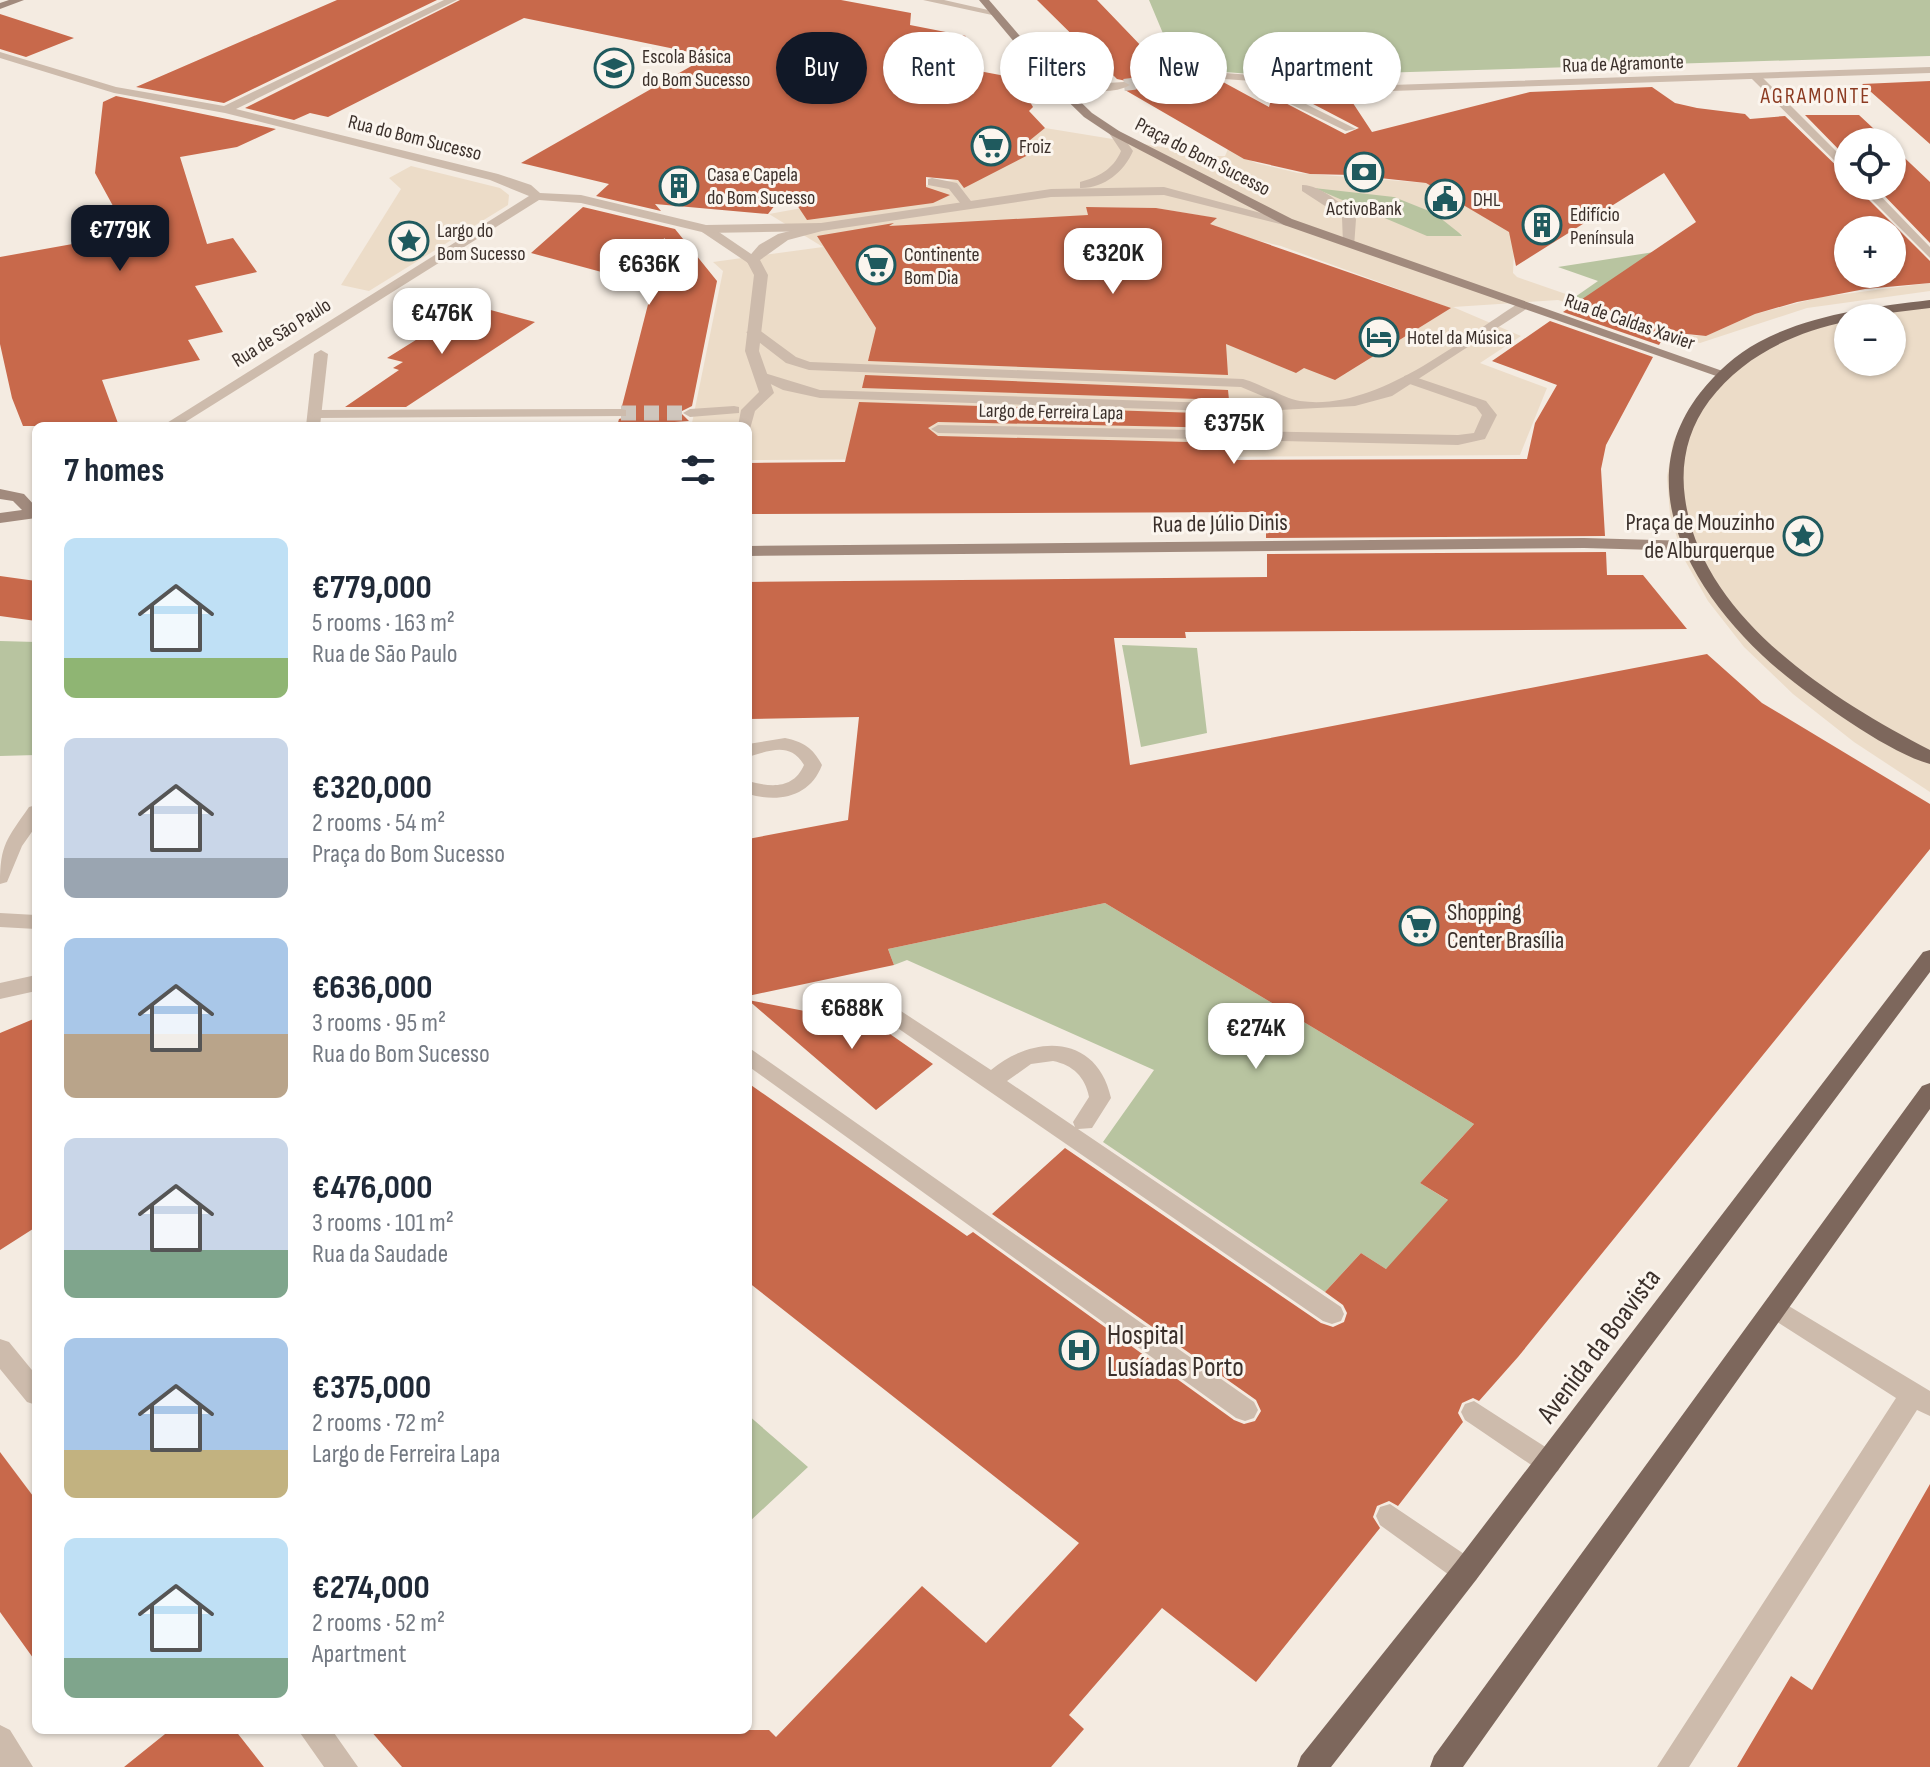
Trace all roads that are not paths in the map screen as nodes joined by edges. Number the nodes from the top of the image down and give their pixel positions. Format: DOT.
graph roads {
  1 [pos="19,0"];
  2 [pos="452,0"];
  3 [pos="928,0"];
  4 [pos="984,0"];
  5 [pos="0,6"];
  6 [pos="992,12"];
  7 [pos="1010,32"];
  8 [pos="0,55"];
  9 [pos="1930,70"];
  10 [pos="1756,77"];
  11 [pos="1124,85"];
  12 [pos="1114,86"];
  13 [pos="1401,88"];
  14 [pos="1077,104"];
  15 [pos="1298,104"];
  16 [pos="225,110"];
  17 [pos="1350,129"];
  18 [pos="1115,133"];
  19 [pos="1834,156"];
  20 [pos="932,182"];
  21 [pos="1306,188"];
  22 [pos="1051,193"];
  23 [pos="537,196"];
  24 [pos="1878,200"];
  25 [pos="968,205"];
  26 [pos="1288,222"];
  27 [pos="821,227"];
  28 [pos="706,229"];
  29 [pos="1349,244"];
  30 [pos="1930,254"];
  31 [pos="753,260"];
  32 [pos="1930,304"];
  33 [pos="1524,306"];
  34 [pos="753,332"];
  35 [pos="321,354"];
  36 [pos="1724,374"];
  37 [pos="761,376"];
  38 [pos="1409,379"];
  39 [pos="1296,404"];
  40 [pos="734,410"];
  41 [pos="621,413"];
  42 [pos="690,413"];
  43 [pos="315,420"];
  44 [pos="175,422"];
  45 [pos="746,422"];
  46 [pos="938,429"];
  47 [pos="0,494"];
  48 [pos="32,509"];
  49 [pos="32,513"];
  50 [pos="0,518"];
  51 [pos="1692,546"];
  52 [pos="752,551"];
  53 [pos="752,749"];
  54 [pos="1930,758"];
  55 [pos="752,789"];
  56 [pos="32,817"];
  57 [pos="0,877"];
  58 [pos="0,920"];
  59 [pos="32,922"];
  60 [pos="1930,957"];
  61 [pos="32,984"];
  62 [pos="0,991"];
  63 [pos="878,1004"];
  64 [pos="752,1058"];
  65 [pos="991,1082"];
  66 [pos="1930,1092"];
  67 [pos="1084,1122"];
  68 [pos="1777,1309"];
  69 [pos="1332,1314"];
  70 [pos="0,1350"];
  71 [pos="32,1389"];
  72 [pos="1921,1399"];
  73 [pos="1245,1410"];
  74 [pos="1474,1412"];
  75 [pos="1549,1463"];
  76 [pos="1390,1516"];
  77 [pos="1466,1571"];
  78 [pos="316,1734"];
  79 [pos="0,1740"];
  80 [pos="18,1767"];
  81 [pos="343,1767"];
  82 [pos="1312,1767"];
  83 [pos="1445,1767"];
  84 [pos="1672,1767"];
  1 -- 5 [label="main road"];
  2 -- 16 [label="street"];
  3 -- 6 [label="street"];
  4 -- 6 [label="main road"];
  6 -- 7 [label="main road"];
  8 -- 16 [label="street, Rua do Bom Sucesso"];
  9 -- 10 [label="street, Rua de Agramonte"];
  10 -- 13 [label="street, Rua de Agramonte"];
  10 -- 19 [label="street"];
  11 -- 12 [label="street"];
  14 -- 18 [label="main road"];
  15 -- 17 [label="street"];
  16 -- 23 [label="street, Rua do Bom Sucesso"];
  18 -- 22 [label="street, Praça do Bom Sucesso"];
  18 -- 26 [label="main road, Praça do Bom Sucesso"];
  20 -- 25 [label="street"];
  21 -- 29 [label="street"];
  22 -- 25 [label="street, Praça do Bom Sucesso"];
  22 -- 26 [label="street, Praça do Bom Sucesso"];
  23 -- 28 [label="street, Rua do Bom Sucesso"];
  23 -- 44 [label="street, Rua de São Paulo"];
  24 -- 30 [label="street"];
  25 -- 27 [label="street, Praça do Bom Sucesso"];
  26 -- 29 [label="main road, Praça do Bom Sucesso"];
  27 -- 28 [label="street, Rua do Bom Sucesso"];
  27 -- 31 [label="street"];
  28 -- 31 [label="street"];
  29 -- 33 [label="main road, Praça do Bom Sucesso"];
  31 -- 34 [label="street"];
  32 -- 36 [label="main road"];
  33 -- 36 [label="main road, Rua de Caldas Xavier"];
  33 -- 38 [label="street, Largo de Ferreira Lapa"];
  34 -- 37 [label="street"];
  34 -- 39 [label="street, Largo de Ferreira Lapa"];
  35 -- 43 [label="street"];
  36 -- 51 [label="main road"];
  37 -- 39 [label="street, Largo de Ferreira Lapa"];
  37 -- 45 [label="street"];
  38 -- 39 [label="street, Largo de Ferreira Lapa"];
  38 -- 46 [label="street, Largo de Ferreira Lapa"];
  40 -- 42 [label="street"];
  41 -- 43 [label="street"];
  47 -- 48 [label="main road"];
  49 -- 50 [label="main road"];
  51 -- 52 [label="main road, Rua de Júlio Dinis"];
  51 -- 54 [label="main road"];
  53 -- 55 [label="street"];
  56 -- 57 [label="street"];
  58 -- 59 [label="street"];
  60 -- 75 [label="main road, Avenida da Boavista"];
  61 -- 62 [label="street"];
  63 -- 65 [label="street"];
  64 -- 73 [label="street"];
  65 -- 67 [label="street"];
  65 -- 69 [label="street"];
  66 -- 68 [label="main road"];
  68 -- 72 [label="street"];
  68 -- 83 [label="main road"];
  70 -- 71 [label="street"];
  72 -- 84 [label="street"];
  74 -- 75 [label="street"];
  75 -- 77 [label="main road, Avenida da Boavista"];
  76 -- 77 [label="street"];
  77 -- 82 [label="main road, Avenida da Boavista"];
  78 -- 81 [label="street"];
  79 -- 80 [label="street"];
}
